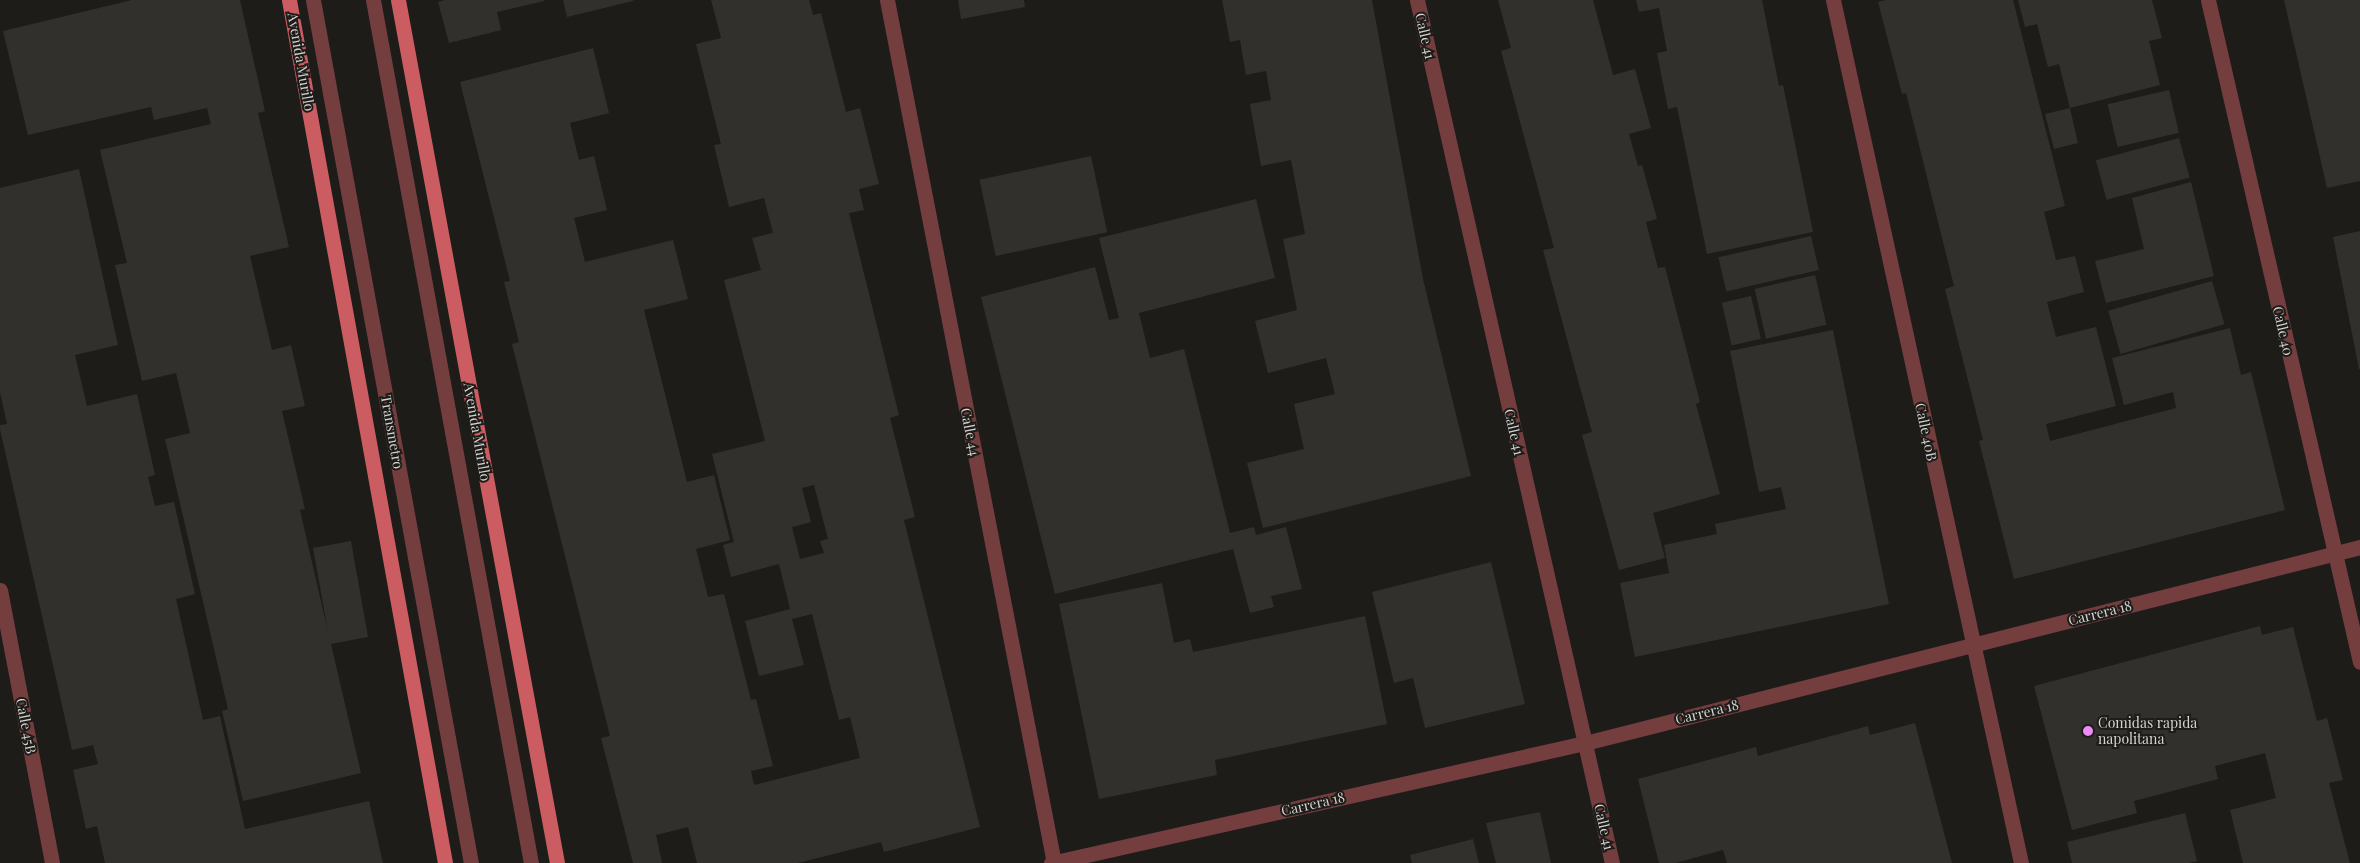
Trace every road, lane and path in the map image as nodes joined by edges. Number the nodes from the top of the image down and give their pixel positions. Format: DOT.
graph roads {
  1 [pos="289,0"];
  2 [pos="313,0"];
  3 [pos="373,0"];
  4 [pos="398,0"];
  5 [pos="887,0"];
  6 [pos="1417,0"];
  7 [pos="1833,0"];
  8 [pos="2208,0"];
  9 [pos="2360,547"];
  10 [pos="2334,554"];
  11 [pos="0,590"];
  12 [pos="1972,645"];
  13 [pos="2360,662"];
  14 [pos="1585,744"];
  15 [pos="52,863"];
  16 [pos="445,863"];
  17 [pos="471,863"];
  18 [pos="530,863"];
  19 [pos="557,863"];
  20 [pos="1053,863"];
  21 [pos="1612,863"];
  22 [pos="2021,863"];
  1 -- 16 [label="main road, Avenida Murillo"];
  2 -- 17 [label="street, Transmetro"];
  3 -- 18 [label="street"];
  4 -- 19 [label="main road, Avenida Murillo"];
  5 -- 20 [label="street, Calle 44"];
  6 -- 14 [label="street, Calle 41"];
  7 -- 12 [label="street, Calle 40B"];
  8 -- 10 [label="street, Calle 40"];
  9 -- 10 [label="street, Carrera 18"];
  10 -- 12 [label="street, Carrera 18"];
  10 -- 13 [label="street, Calle 40"];
  11 -- 15 [label="street, Calle 45B"];
  12 -- 14 [label="street, Carrera 18"];
  12 -- 22 [label="street, Calle 40B"];
  14 -- 20 [label="street, Carrera 18"];
  14 -- 21 [label="street, Calle 41"];
}
